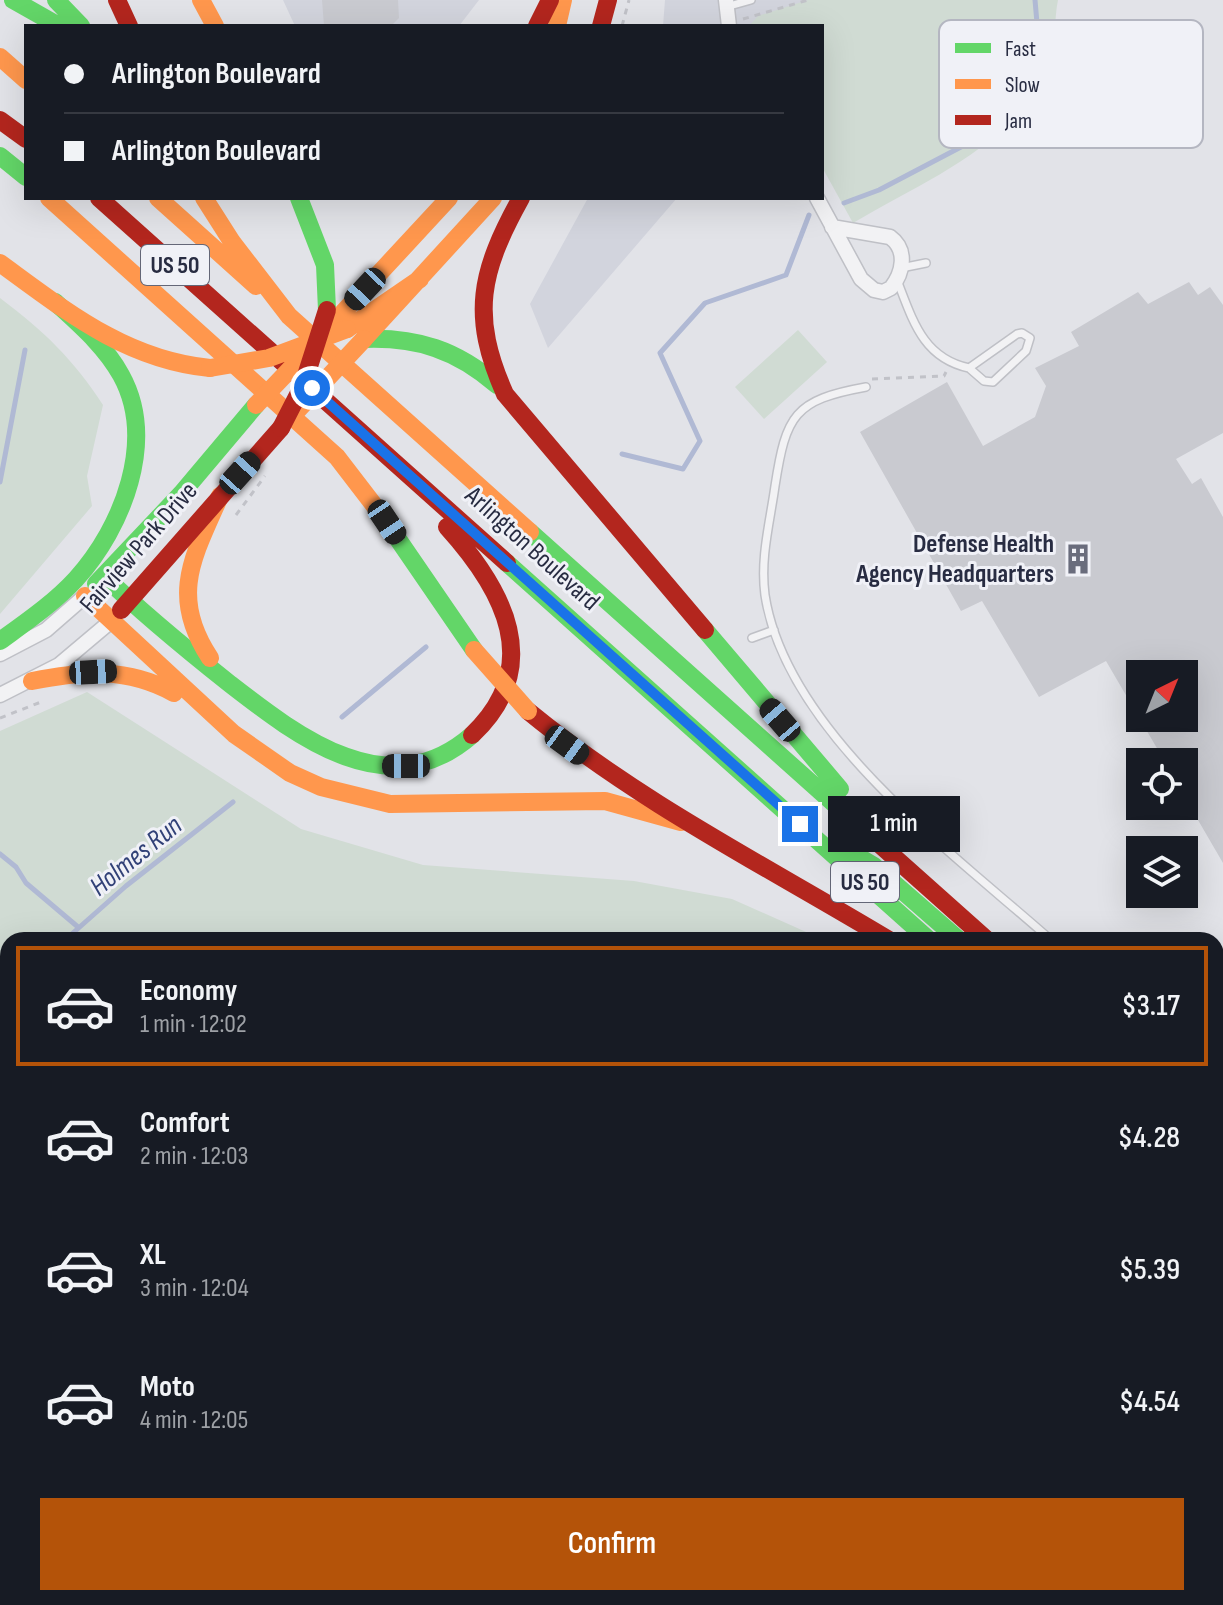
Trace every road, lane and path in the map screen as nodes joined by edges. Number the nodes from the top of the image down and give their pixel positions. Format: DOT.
graph roads {
  1 [pos="13,0"];
  2 [pos="56,0"];
  3 [pos="117,0"];
  4 [pos="201,0"];
  5 [pos="550,0"];
  6 [pos="563,0"];
  7 [pos="608,0"];
  8 [pos="629,0"];
  9 [pos="751,0"];
  10 [pos="808,0"];
  11 [pos="730,4"];
  12 [pos="55,24"];
  13 [pos="79,24"];
  14 [pos="128,24"];
  15 [pos="214,24"];
  16 [pos="538,24"];
  17 [pos="557,24"];
  18 [pos="602,24"];
  19 [pos="623,24"];
  20 [pos="729,24"];
  21 [pos="0,57"];
  22 [pos="24,78"];
  23 [pos="0,109"];
  24 [pos="0,120"];
  25 [pos="24,130"];
  26 [pos="24,138"];
  27 [pos="0,156"];
  28 [pos="24,175"];
  29 [pos="51,200"];
  30 [pos="101,200"];
  31 [pos="160,200"];
  32 [pos="205,200"];
  33 [pos="300,200"];
  34 [pos="447,200"];
  35 [pos="491,200"];
  36 [pos="520,200"];
  37 [pos="818,200"];
  38 [pos="832,227"];
  39 [pos="0,263"];
  40 [pos="926,263"];
  41 [pos="899,274"];
  42 [pos="55,302"];
  43 [pos="289,316"];
  44 [pos="344,324"];
  45 [pos="316,342"];
  46 [pos="951,364"];
  47 [pos="969,368"];
  48 [pos="866,387"];
  49 [pos="856,389"];
  50 [pos="505,394"];
  51 [pos="332,406"];
  52 [pos="281,428"];
  53 [pos="272,466"];
  54 [pos="220,496"];
  55 [pos="230,522"];
  56 [pos="104,576"];
  57 [pos="85,596"];
  58 [pos="129,600"];
  59 [pos="110,622"];
  60 [pos="774,630"];
  61 [pos="752,638"];
  62 [pos="0,641"];
  63 [pos="0,654"];
  64 [pos="32,681"];
  65 [pos="230,683"];
  66 [pos="0,695"];
  67 [pos="217,721"];
  68 [pos="681,822"];
  69 [pos="800,824"];
  70 [pos="922,881"];
  71 [pos="875,932"];
  72 [pos="920,932"];
  73 [pos="950,932"];
  74 [pos="978,932"];
  75 [pos="1042,932"];
  1 -- 12 [label="main road"];
  2 -- 13 [label="main road"];
  3 -- 14 [label="main road"];
  4 -- 15 [label="main road"];
  5 -- 16 [label="main road"];
  6 -- 17 [label="main road"];
  7 -- 18 [label="main road"];
  8 -- 19 [label="path"];
  9 -- 11 [label="lane"];
  10 -- 11 [label="path"];
  11 -- 20 [label="street"];
  21 -- 22 [label="main road"];
  23 -- 25 [label="main road"];
  24 -- 26 [label="main road"];
  27 -- 28 [label="main road"];
  29 -- 68 [label="main road, bridge"];
  30 -- 51 [label="main road, Arlington Boulevard / US 50"];
  31 -- 43 [label="main road, Arlington Boulevard / US 50"];
  32 -- 43 [label="main road"];
  33 -- 44 [label="main road"];
  34 -- 44 [label="main road, Fairview Park Drive"];
  35 -- 44 [label="main road, Fairview Park Drive"];
  36 -- 50 [label="main road"];
  37 -- 38 [label="street"];
  38 -- 41 [label="street"];
  38 -- 41 [label="street"];
  39 -- 42 [label="main road"];
  40 -- 41 [label="lane"];
  41 -- 46 [label="lane"];
  42 -- 45 [label="main road, bridge"];
  42 -- 62 [label="main road"];
  43 -- 70 [label="main road, Arlington Boulevard / US 50"];
  44 -- 45 [label="main road, bridge"];
  44 -- 45 [label="main road, bridge"];
  44 -- 50 [label="main road"];
  44 -- 52 [label="main road, Fairview Park Drive, bridge"];
  45 -- 52 [label="main road, bridge"];
  45 -- 56 [label="main road, Fairview Park Drive, bridge"];
  46 -- 47 [label="lane"];
  46 -- 49 [label="path"];
  47 -- 47 [label="lane"];
  48 -- 49 [label="lane"];
  49 -- 60 [label="lane"];
  50 -- 70 [label="main road"];
  51 -- 65 [label="main road"];
  51 -- 69 [label="main road, Arlington Boulevard / US 50"];
  52 -- 54 [label="main road, Fairview Park Drive"];
  53 -- 55 [label="path"];
  54 -- 58 [label="main road, Fairview Park Drive"];
  54 -- 65 [label="main road"];
  56 -- 57 [label="main road, Fairview Park Drive"];
  56 -- 58 [label="main road"];
  57 -- 59 [label="main road"];
  57 -- 63 [label="street, Fairview Park Drive"];
  58 -- 59 [label="main road, Fairview Park Drive"];
  58 -- 65 [label="main road"];
  59 -- 64 [label="street, Fairview Park Drive"];
  59 -- 67 [label="main road"];
  60 -- 61 [label="lane"];
  60 -- 75 [label="lane"];
  64 -- 66 [label="street, Fairview Park Drive"];
  64 -- 67 [label="main road"];
  67 -- 68 [label="main road"];
  68 -- 71 [label="main road"];
  69 -- 72 [label="main road, Arlington Boulevard / US 50"];
  69 -- 73 [label="main road"];
  70 -- 74 [label="main road, Arlington Boulevard / US 50"];
}
